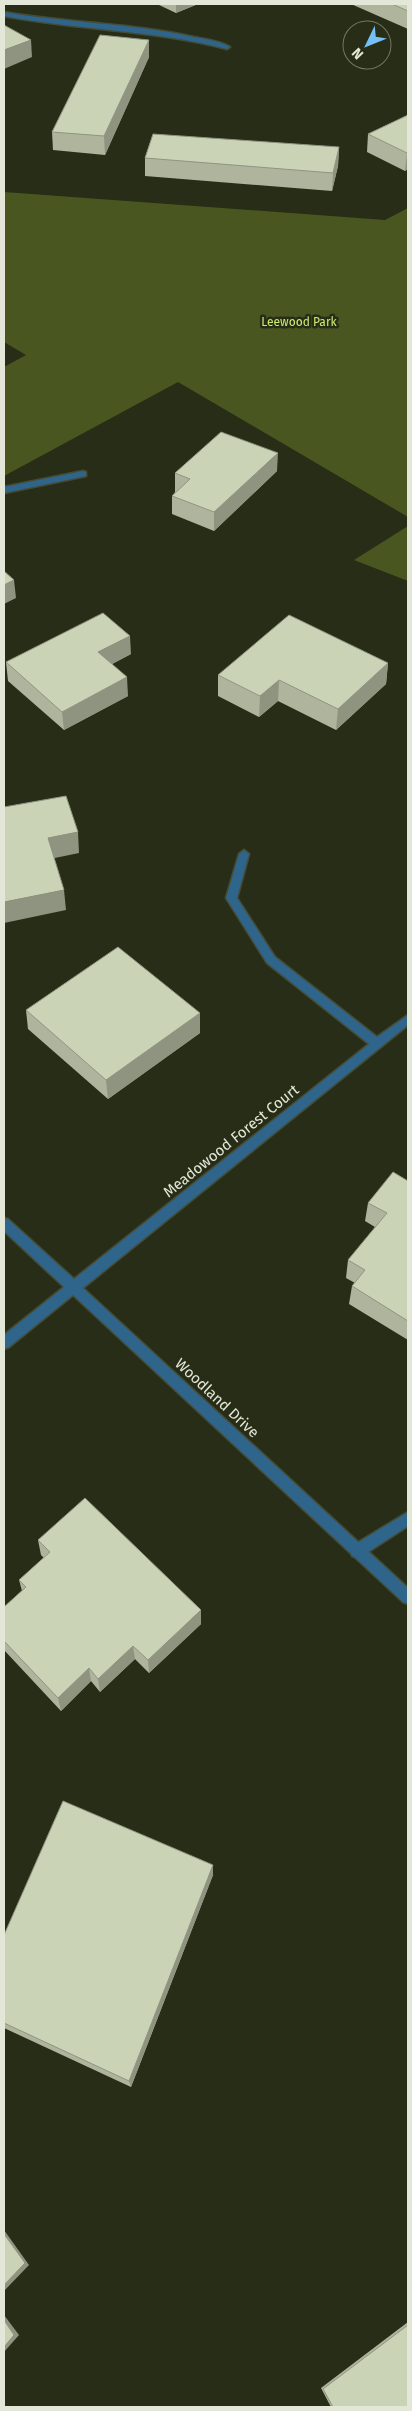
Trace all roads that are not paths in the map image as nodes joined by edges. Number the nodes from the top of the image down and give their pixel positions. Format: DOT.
graph roads {
  1 [pos="4,14"];
  2 [pos="227,47"];
  3 [pos="83,474"];
  4 [pos="4,490"];
  5 [pos="244,854"];
  6 [pos="408,1019"];
  7 [pos="377,1044"];
  8 [pos="4,1223"];
  9 [pos="74,1288"];
  10 [pos="4,1343"];
  11 [pos="408,1518"];
  12 [pos="357,1550"];
  13 [pos="408,1597"];
  1 -- 2 [label="street"];
  3 -- 4 [label="street"];
  5 -- 7 [label="street"];
  6 -- 7 [label="street, Meadowood Forest Court"];
  7 -- 9 [label="street, Meadowood Forest Court"];
  8 -- 9 [label="street, Woodland Drive"];
  9 -- 10 [label="street, Meadowood Forest Court"];
  9 -- 12 [label="street, Woodland Drive"];
  11 -- 12 [label="street"];
  12 -- 13 [label="street, Woodland Drive"];
}
